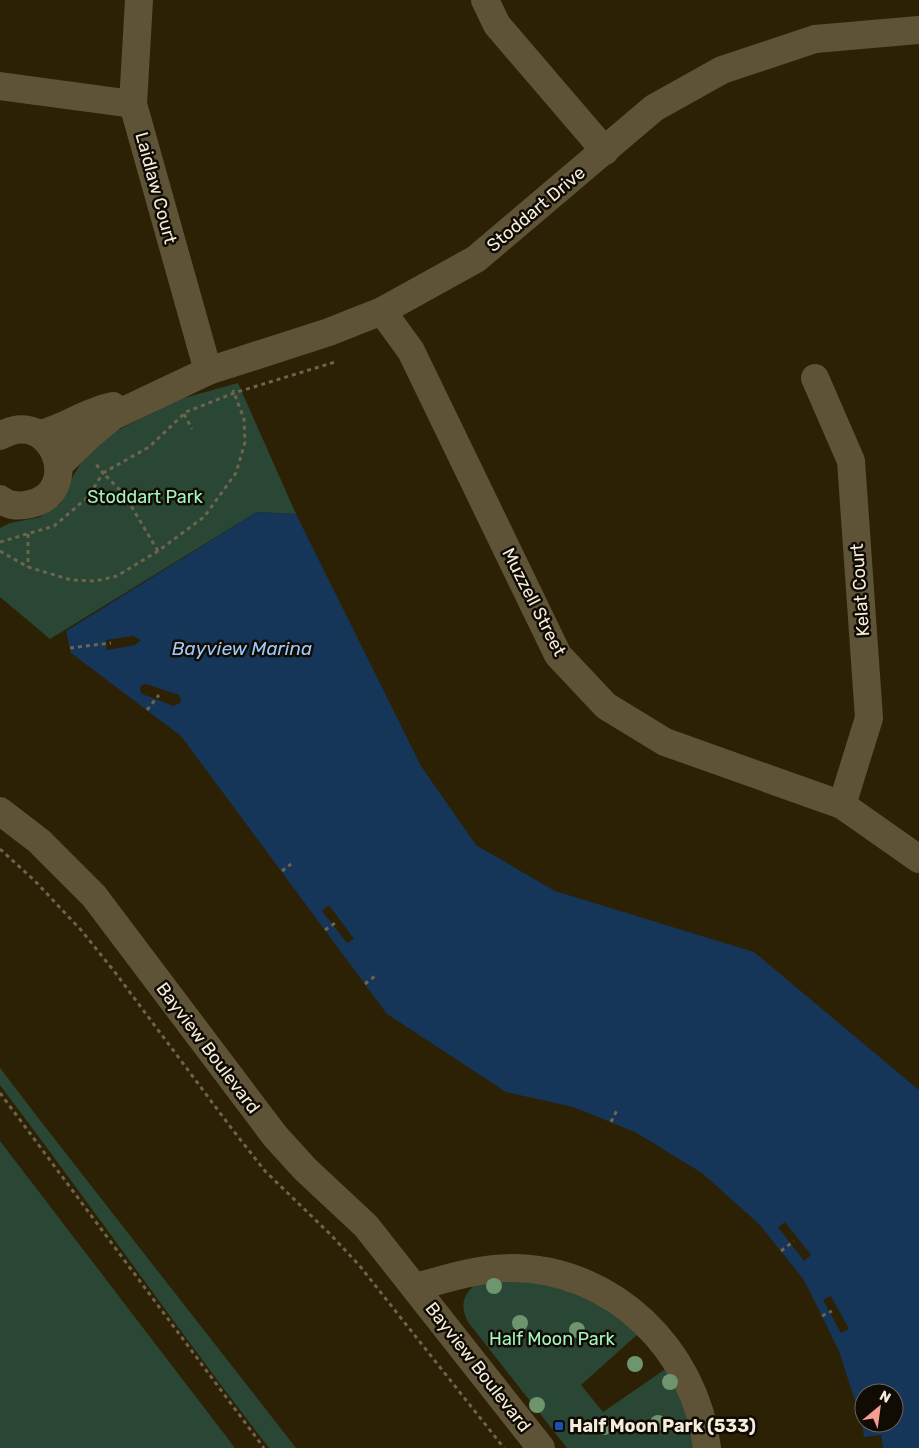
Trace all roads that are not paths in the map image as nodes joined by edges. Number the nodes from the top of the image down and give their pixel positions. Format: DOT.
graph roads {
  1 [pos="139,0"];
  2 [pos="485,0"];
  3 [pos="919,30"];
  4 [pos="0,86"];
  5 [pos="133,104"];
  6 [pos="605,151"];
  7 [pos="382,311"];
  8 [pos="216,368"];
  9 [pos="814,378"];
  10 [pos="149,399"];
  11 [pos="2,431"];
  12 [pos="40,434"];
  13 [pos="59,465"];
  14 [pos="2,503"];
  15 [pos="842,805"];
  16 [pos="0,811"];
  17 [pos="919,859"];
  18 [pos="415,1287"];
  19 [pos="542,1448"];
  20 [pos="707,1448"];
  1 -- 5 [label="street, Laidlaw Court"];
  2 -- 6 [label="street"];
  3 -- 6 [label="street, Stoddart Drive"];
  4 -- 5 [label="street"];
  5 -- 8 [label="street, Laidlaw Court"];
  6 -- 7 [label="street, Stoddart Drive"];
  7 -- 8 [label="street, Stoddart Drive"];
  7 -- 15 [label="street, Muzzell Street"];
  8 -- 10 [label="street, Stoddart Drive"];
  9 -- 15 [label="street, Kelat Court"];
  10 -- 12 [label="street, Stoddart Drive"];
  10 -- 13 [label="street, Stoddart Drive"];
  11 -- 12 [label="street"];
  12 -- 13 [label="street"];
  13 -- 14 [label="street"];
  15 -- 17 [label="street, Muzzell Street"];
  16 -- 18 [label="street, Bayview Boulevard"];
  18 -- 19 [label="street, Bayview Boulevard"];
  18 -- 20 [label="street, Bayview Boulevard"];
}
